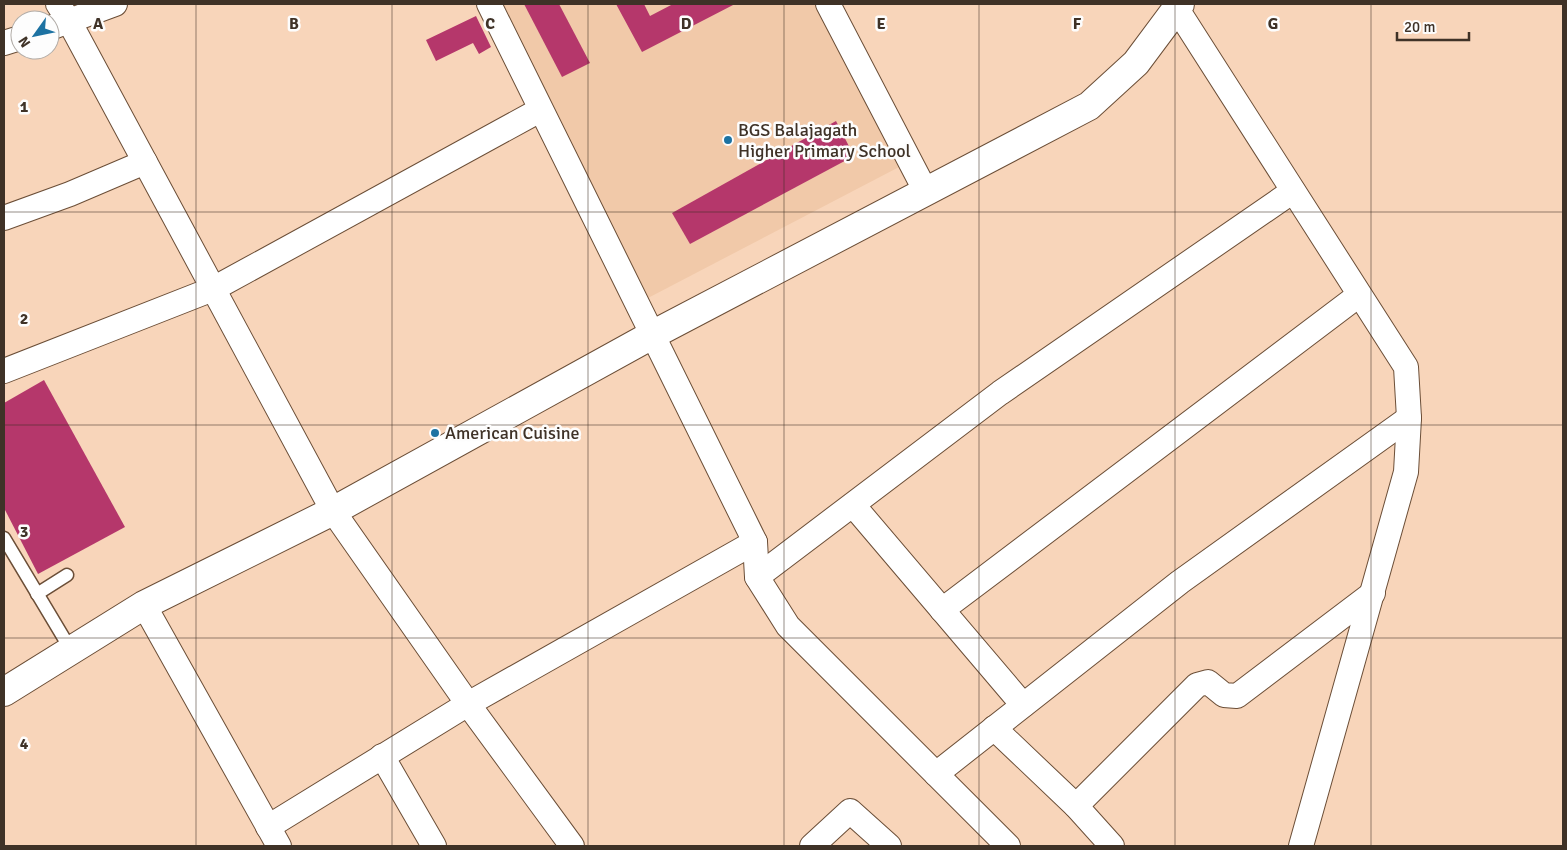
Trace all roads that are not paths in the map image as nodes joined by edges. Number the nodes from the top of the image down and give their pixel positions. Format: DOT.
graph roads {
  1 [pos="115,4"];
  2 [pos="488,4"];
  3 [pos="828,4"];
  4 [pos="1178,6"];
  5 [pos="60,18"];
  6 [pos="60,20"];
  7 [pos="540,110"];
  8 [pos="145,162"];
  9 [pos="1293,191"];
  10 [pos="926,192"];
  11 [pos="4,218"];
  12 [pos="213,289"];
  13 [pos="1360,294"];
  14 [pos="652,334"];
  15 [pos="4,371"];
  16 [pos="1409,418"];
  17 [pos="853,505"];
  18 [pos="333,512"];
  19 [pos="4,538"];
  20 [pos="755,542"];
  21 [pos="67,575"];
  22 [pos="757,577"];
  23 [pos="1373,593"];
  24 [pos="37,594"];
  25 [pos="144,604"];
  26 [pos="942,610"];
  27 [pos="71,650"];
  28 [pos="4,692"];
  29 [pos="468,704"];
  30 [pos="1023,705"];
  31 [pos="994,728"];
  32 [pos="382,756"];
  33 [pos="936,774"];
  34 [pos="1076,806"];
  35 [pos="274,836"];
  36 [pos="434,846"];
  37 [pos="572,846"];
  38 [pos="812,846"];
  39 [pos="888,846"];
  40 [pos="1008,846"];
  41 [pos="1112,846"];
  42 [pos="1301,846"];
  1 -- 5 [label="street"];
  2 -- 7 [label="street"];
  3 -- 10 [label="street"];
  4 -- 9 [label="street"];
  4 -- 10 [label="main road"];
  6 -- 8 [label="street"];
  7 -- 12 [label="street"];
  7 -- 14 [label="street"];
  8 -- 11 [label="street"];
  8 -- 12 [label="street"];
  9 -- 13 [label="street"];
  9 -- 17 [label="street"];
  10 -- 14 [label="main road"];
  12 -- 15 [label="street"];
  12 -- 18 [label="street"];
  13 -- 16 [label="street"];
  13 -- 26 [label="street"];
  14 -- 18 [label="main road"];
  14 -- 20 [label="street"];
  16 -- 23 [label="street"];
  16 -- 30 [label="street"];
  17 -- 22 [label="street"];
  17 -- 26 [label="street"];
  18 -- 25 [label="main road"];
  18 -- 29 [label="street"];
  19 -- 24 [label="lane"];
  20 -- 22 [label="street"];
  20 -- 29 [label="street"];
  21 -- 24 [label="lane"];
  22 -- 33 [label="street"];
  23 -- 34 [label="street"];
  23 -- 42 [label="street"];
  24 -- 27 [label="lane"];
  25 -- 27 [label="main road"];
  25 -- 35 [label="street"];
  26 -- 30 [label="street"];
  27 -- 28 [label="main road"];
  29 -- 32 [label="street"];
  29 -- 37 [label="street"];
  30 -- 31 [label="street"];
  31 -- 33 [label="street"];
  31 -- 34 [label="street"];
  32 -- 35 [label="street"];
  32 -- 36 [label="street"];
  33 -- 40 [label="street"];
  34 -- 41 [label="street"];
  38 -- 39 [label="street"];
}
